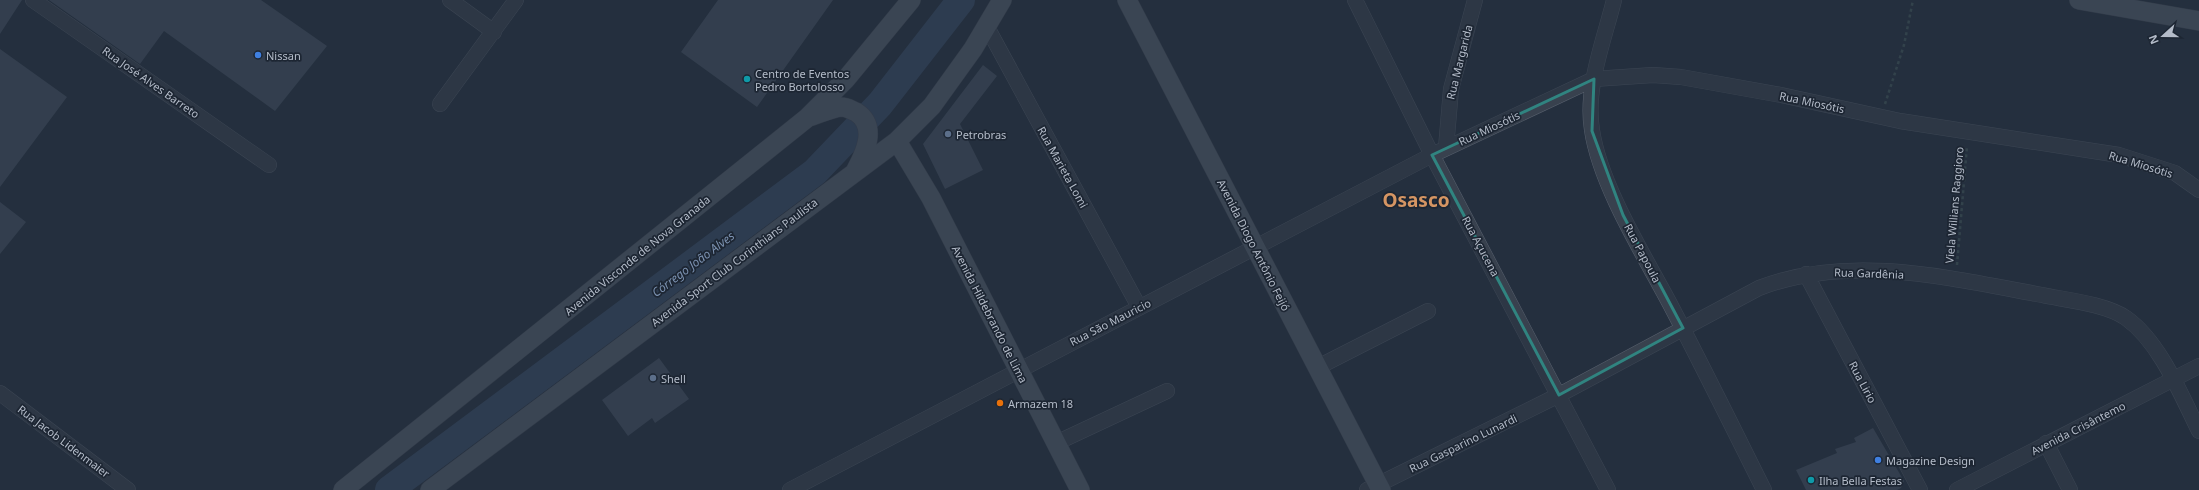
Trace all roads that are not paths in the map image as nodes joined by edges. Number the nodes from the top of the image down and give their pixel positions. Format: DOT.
graph roads {
  1 [pos="34,0"];
  2 [pos="450,0"];
  3 [pos="516,0"];
  4 [pos="912,0"];
  5 [pos="1002,0"];
  6 [pos="1127,0"];
  7 [pos="1355,0"];
  8 [pos="1475,0"];
  9 [pos="1614,0"];
  10 [pos="2079,0"];
  11 [pos="2199,21"];
  12 [pos="987,27"];
  13 [pos="494,32"];
  14 [pos="1594,79"];
  15 [pos="440,104"];
  16 [pos="815,115"];
  17 [pos="897,141"];
  18 [pos="1446,148"];
  19 [pos="1432,155"];
  20 [pos="269,165"];
  21 [pos="858,165"];
  22 [pos="2199,187"];
  23 [pos="1255,248"];
  24 [pos="1806,274"];
  25 [pos="1139,307"];
  26 [pos="1428,311"];
  27 [pos="1683,328"];
  28 [pos="2199,366"];
  29 [pos="1318,367"];
  30 [pos="1018,371"];
  31 [pos="2173,380"];
  32 [pos="1167,391"];
  33 [pos="0,393"];
  34 [pos="1558,395"];
  35 [pos="2199,431"];
  36 [pos="1056,443"];
  37 [pos="2046,444"];
  38 [pos="1376,488"];
  39 [pos="1075,489"];
  40 [pos="128,490"];
  41 [pos="343,490"];
  42 [pos="430,490"];
  43 [pos="790,490"];
  44 [pos="1608,490"];
  45 [pos="1764,490"];
  46 [pos="1920,490"];
  47 [pos="1957,490"];
  48 [pos="2070,490"];
  1 -- 20 [label="street, Rua José Alves Barreto"];
  2 -- 13 [label="street"];
  3 -- 13 [label="street"];
  4 -- 16 [label="main road, Avenida Visconde de Nova Granada"];
  5 -- 12 [label="main road, Avenida Sport Club Corinthians Paulista"];
  6 -- 23 [label="main road, Avenida Diogo Antônio Feijó"];
  7 -- 19 [label="street, Rua Açucena"];
  8 -- 18 [label="street, Rua Margarida"];
  9 -- 14 [label="street, Rua Papoula"];
  10 -- 11 [label="main road"];
  12 -- 17 [label="main road, Avenida Sport Club Corinthians Paulista"];
  12 -- 25 [label="street, Rua Marieta Lomi"];
  13 -- 15 [label="street"];
  14 -- 18 [label="street, Rua Miosótis"];
  14 -- 22 [label="street, Rua Miosótis"];
  14 -- 27 [label="street, Rua Papoula"];
  16 -- 21 [label="main road"];
  16 -- 41 [label="main road, Avenida Visconde de Nova Granada"];
  17 -- 21 [label="main road, Avenida Sport Club Corinthians Paulista"];
  17 -- 30 [label="main road, Avenida Hildebrando de Lima"];
  18 -- 19 [label="street, Rua Miosótis"];
  19 -- 23 [label="street, Rua São Mauricio"];
  19 -- 34 [label="street, Rua Açucena"];
  21 -- 42 [label="main road, Avenida Sport Club Corinthians Paulista"];
  23 -- 25 [label="street, Rua São Mauricio"];
  23 -- 29 [label="main road, Avenida Diogo Antônio Feijó"];
  24 -- 27 [label="street, Rua Gardênia"];
  24 -- 31 [label="street, Rua Gardênia"];
  24 -- 46 [label="street, Rua Lirio"];
  25 -- 30 [label="street, Rua São Mauricio"];
  26 -- 29 [label="street"];
  27 -- 34 [label="street, Rua Gardênia"];
  27 -- 45 [label="street, Rua Papoula"];
  28 -- 31 [label="street, Avenida Crisântemo"];
  29 -- 38 [label="main road, Avenida Diogo Antônio Feijó"];
  30 -- 36 [label="main road, Avenida Hildebrando de Lima"];
  30 -- 43 [label="street, Rua São Mauricio"];
  31 -- 35 [label="street, Rua Gardênia"];
  31 -- 37 [label="street, Avenida Crisântemo"];
  32 -- 36 [label="street"];
  33 -- 40 [label="street, Rua Jacob Lidenmaier"];
  34 -- 38 [label="street, Rua Gasparino Lunardi"];
  34 -- 44 [label="street, Rua Açucena"];
  36 -- 39 [label="main road, Avenida Hildebrando de Lima"];
  37 -- 47 [label="street, Avenida Crisântemo"];
  37 -- 48 [label="street"];
}
